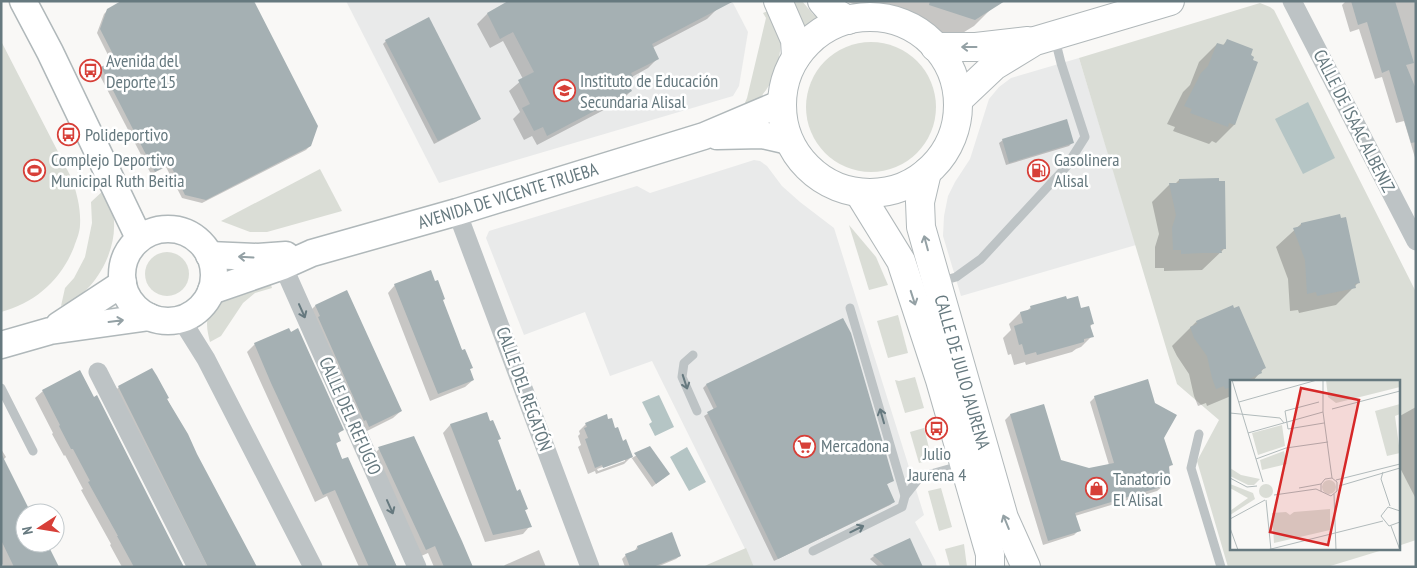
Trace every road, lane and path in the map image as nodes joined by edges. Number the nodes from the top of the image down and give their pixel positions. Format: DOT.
graph roads {
  1 [pos="23,1"];
  2 [pos="778,1"];
  3 [pos="822,1"];
  4 [pos="1170,1"];
  5 [pos="1292,1"];
  6 [pos="848,20"];
  7 [pos="1044,38"];
  8 [pos="936,46"];
  9 [pos="796,57"];
  10 [pos="958,100"];
  11 [pos="782,103"];
  12 [pos="704,136"];
  13 [pos="789,141"];
  14 [pos="927,172"];
  15 [pos="859,193"];
  16 [pos="457,212"];
  17 [pos="140,238"];
  18 [pos="1416,242"];
  19 [pos="312,254"];
  20 [pos="209,255"];
  21 [pos="282,266"];
  22 [pos="123,283"];
  23 [pos="936,283"];
  24 [pos="211,291"];
  25 [pos="850,308"];
  26 [pos="150,317"];
  27 [pos="181,319"];
  28 [pos="50,331"];
  29 [pos="1,345"];
  30 [pos="693,355"];
  31 [pos="98,372"];
  32 [pos="1,388"];
  33 [pos="697,411"];
  34 [pos="1199,434"];
  35 [pos="33,451"];
  36 [pos="964,464"];
  37 [pos="904,496"];
  38 [pos="813,551"];
  39 [pos="197,567"];
  40 [pos="313,567"];
  41 [pos="417,567"];
  42 [pos="590,567"];
  43 [pos="990,567"];
  44 [pos="1026,567"];
  45 [pos="1221,567"];
  1 -- 17 [label="main road"];
  2 -- 9 [label="main road"];
  3 -- 6 [label="main road"];
  4 -- 7 [label="main road"];
  5 -- 18 [label="street, CALLE DE ISAAC ALBENIZ"];
  6 -- 8 [label="main road"];
  6 -- 9 [label="main road"];
  7 -- 8 [label="main road, one-way"];
  7 -- 10 [label="main road"];
  7 -- 23 [label="lane"];
  8 -- 10 [label="main road"];
  9 -- 11 [label="main road"];
  10 -- 14 [label="main road"];
  11 -- 12 [label="main road, AVENIDA DE VICENTE TRUEBA"];
  11 -- 13 [label="main road"];
  12 -- 13 [label="main road, AVENIDA DE VICENTE TRUEBA"];
  12 -- 16 [label="main road, AVENIDA DE VICENTE TRUEBA"];
  13 -- 15 [label="main road"];
  14 -- 15 [label="main road"];
  23 -- 14 [label="main road, CALLE DE JULIO JAURENA, one-way"];
  15 -- 36 [label="main road, CALLE DE JULIO JAURENA, one-way"];
  16 -- 19 [label="main road, AVENIDA DE VICENTE TRUEBA"];
  16 -- 42 [label="street, CALLE DEL REGATÓN"];
  17 -- 20 [label="main road"];
  17 -- 22 [label="main road"];
  19 -- 20 [label="main road, AVENIDA DE VICENTE TRUEBA, one-way"];
  19 -- 21 [label="main road, AVENIDA DE VICENTE TRUEBA"];
  20 -- 24 [label="main road"];
  21 -- 24 [label="main road, AVENIDA DE VICENTE TRUEBA"];
  21 -- 41 [label="street, CALLE DEL REFUGIO, one-way"];
  22 -- 26 [label="main road"];
  22 -- 28 [label="main road"];
  44 -- 23 [label="main road, CALLE DE JULIO JAURENA, one-way"];
  24 -- 27 [label="main road"];
  37 -- 25 [label="lane, one-way"];
  26 -- 27 [label="main road"];
  28 -- 26 [label="main road, one-way"];
  27 -- 40 [label="street"];
  28 -- 29 [label="main road"];
  30 -- 33 [label="lane, one-way"];
  31 -- 39 [label="street"];
  32 -- 35 [label="lane"];
  34 -- 45 [label="lane"];
  36 -- 37 [label="lane"];
  36 -- 43 [label="main road, CALLE DE JULIO JAURENA"];
  38 -- 37 [label="lane, one-way"];
}
